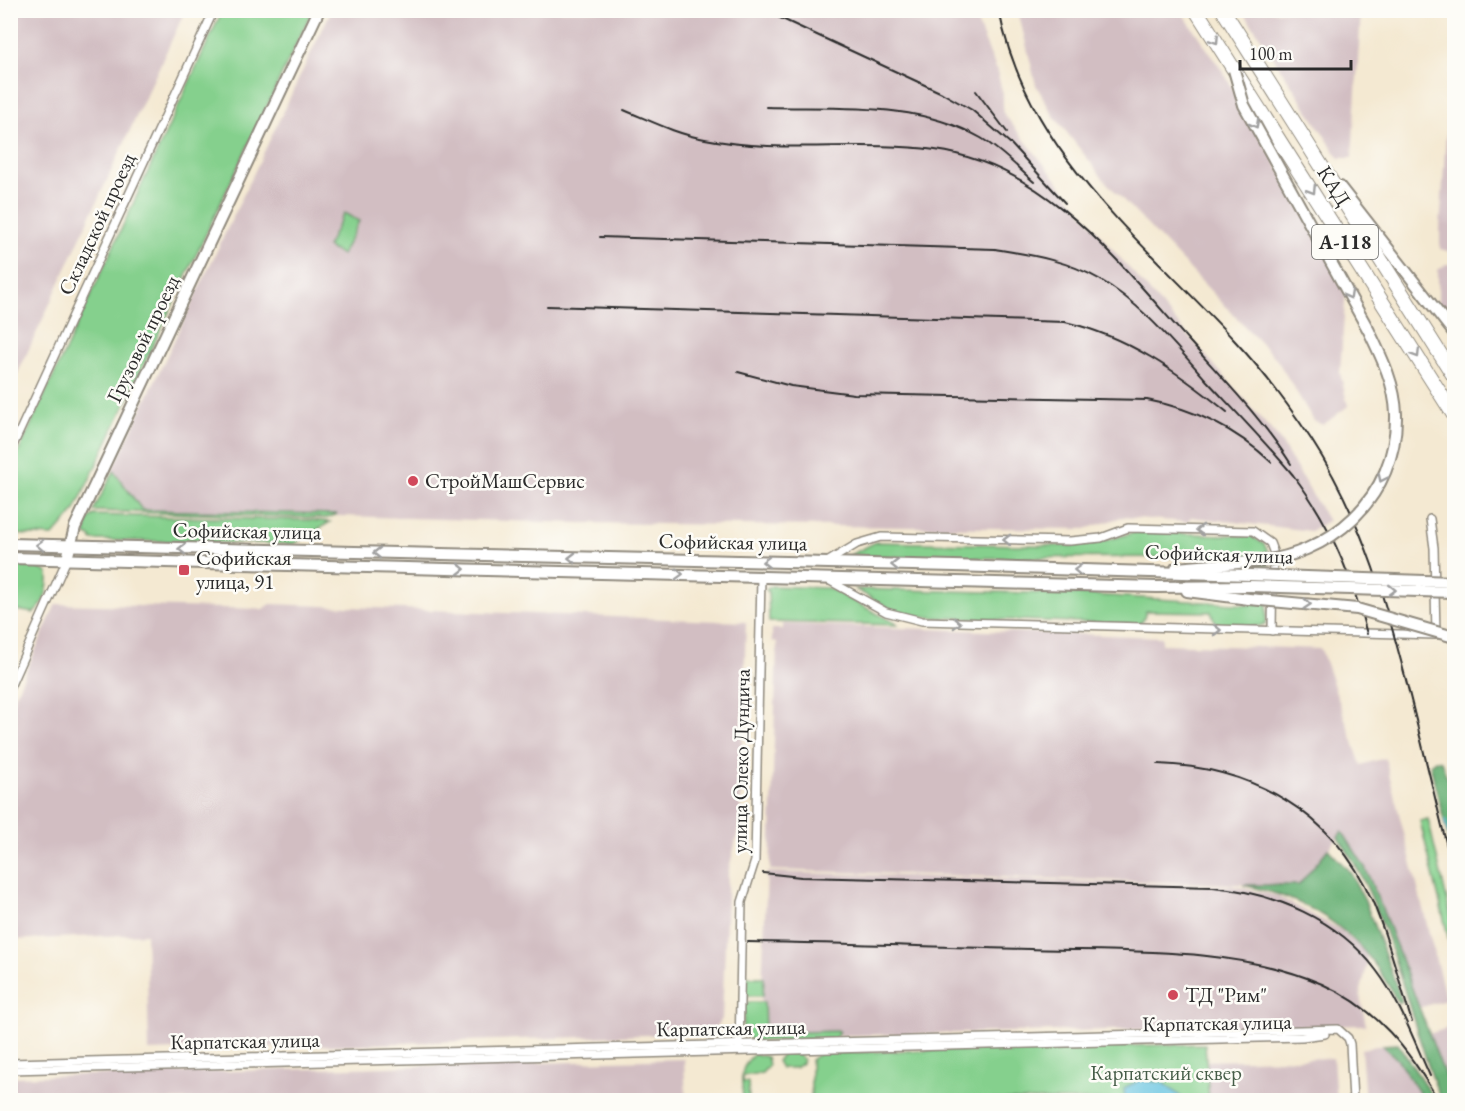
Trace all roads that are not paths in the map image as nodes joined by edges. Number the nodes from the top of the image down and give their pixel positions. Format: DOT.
graph roads {
  1 [pos="214,10"];
  2 [pos="319,10"];
  3 [pos="1196,10"];
  4 [pos="1223,10"];
  5 [pos="1234,70"];
  6 [pos="1310,150"];
  7 [pos="1455,333"];
  8 [pos="1455,376"];
  9 [pos="1455,415"];
  10 [pos="10,452"];
  11 [pos="1430,519"];
  12 [pos="10,544"];
  13 [pos="69,546"];
  14 [pos="10,558"];
  15 [pos="67,559"];
  16 [pos="825,563"];
  17 [pos="1158,572"];
  18 [pos="761,577"];
  19 [pos="825,578"];
  20 [pos="1250,581"];
  21 [pos="1455,582"];
  22 [pos="1157,587"];
  23 [pos="1455,592"];
  24 [pos="1272,631"];
  25 [pos="1436,635"];
  26 [pos="1455,637"];
  27 [pos="10,687"];
  28 [pos="739,1048"];
  29 [pos="10,1063"];
  30 [pos="10,1070"];
  31 [pos="1353,1101"];
  1 -- 10 [label="street, Складской проезд"];
  2 -- 13 [label="main road, Грузовой проезд"];
  3 -- 5 [label="highway, КАД / А-118, one-way"];
  4 -- 6 [label="highway, КАД / А-118"];
  5 -- 9 [label="highway, КАД / А-118, one-way, bridge"];
  5 -- 17 [label="main road, one-way, bridge"];
  6 -- 7 [label="main road"];
  6 -- 8 [label="highway, КАД / А-118"];
  11 -- 25 [label="street"];
  13 -- 12 [label="main road, Софийская улица, one-way"];
  13 -- 15 [label="main road, Грузовой проезд"];
  16 -- 13 [label="main road, Софийская улица, one-way"];
  14 -- 15 [label="main road, Софийская улица"];
  15 -- 18 [label="main road, Софийская улица, one-way"];
  15 -- 27 [label="street, Грузовой проезд"];
  17 -- 16 [label="main road, Софийская улица, one-way"];
  24 -- 16 [label="street, one-way"];
  17 -- 20 [label="main road, Софийская улица"];
  18 -- 19 [label="main road, Софийская улица"];
  18 -- 28 [label="street, улица Олеко Дундича"];
  19 -- 22 [label="main road, Софийская улица"];
  19 -- 24 [label="street, one-way"];
  20 -- 21 [label="main road, Софийская улица, bridge"];
  20 -- 22 [label="main road, Софийская улица"];
  20 -- 23 [label="main road, Софийская улица, one-way, bridge"];
  22 -- 26 [label="main road, one-way, bridge"];
  24 -- 25 [label="street"];
  25 -- 26 [label="street"];
  28 -- 29 [label="street, Карпатская улица"];
  28 -- 30 [label="street, Карпатская улица"];
  28 -- 31 [label="street, Карпатская улица"];
}
